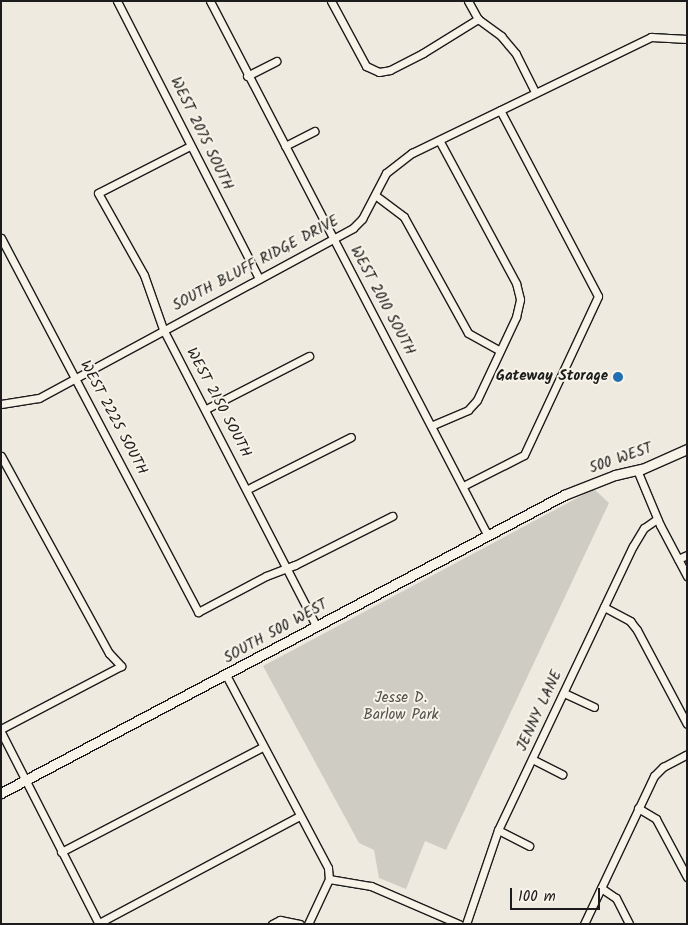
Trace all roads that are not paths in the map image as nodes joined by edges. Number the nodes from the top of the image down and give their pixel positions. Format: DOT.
graph roads {
  1 [pos="117,1"];
  2 [pos="210,1"];
  3 [pos="331,1"];
  4 [pos="468,1"];
  5 [pos="478,19"];
  6 [pos="687,39"];
  7 [pos="276,60"];
  8 [pos="247,76"];
  9 [pos="535,92"];
  10 [pos="500,110"];
  11 [pos="314,131"];
  12 [pos="439,140"];
  13 [pos="190,146"];
  14 [pos="285,146"];
  15 [pos="375,195"];
  16 [pos="1,238"];
  17 [pos="334,239"];
  18 [pos="259,279"];
  19 [pos="163,330"];
  20 [pos="499,350"];
  21 [pos="309,356"];
  22 [pos="76,378"];
  23 [pos="1,404"];
  24 [pos="206,409"];
  25 [pos="433,425"];
  26 [pos="351,437"];
  27 [pos="687,449"];
  28 [pos="1,456"];
  29 [pos="637,470"];
  30 [pos="463,486"];
  31 [pos="248,489"];
  32 [pos="564,495"];
  33 [pos="392,516"];
  34 [pos="657,519"];
  35 [pos="487,534"];
  36 [pos="687,555"];
  37 [pos="678,559"];
  38 [pos="288,568"];
  39 [pos="687,576"];
  40 [pos="604,607"];
  41 [pos="316,626"];
  42 [pos="226,675"];
  43 [pos="564,693"];
  44 [pos="594,707"];
  45 [pos="687,724"];
  46 [pos="1,731"];
  47 [pos="263,747"];
  48 [pos="687,754"];
  49 [pos="532,759"];
  50 [pos="562,774"];
  51 [pos="25,780"];
  52 [pos="1,793"];
  53 [pos="638,808"];
  54 [pos="299,816"];
  55 [pos="498,830"];
  56 [pos="529,846"];
  57 [pos="61,852"];
  58 [pos="687,877"];
  59 [pos="329,879"];
  60 [pos="601,888"];
  61 [pos="99,923"];
  62 [pos="272,924"];
  63 [pos="300,924"];
  64 [pos="308,924"];
  65 [pos="459,924"];
  66 [pos="466,924"];
  67 [pos="584,924"];
  68 [pos="629,924"];
  1 -- 13 [label="street, WEST 2075 SOUTH"];
  2 -- 8 [label="street, WEST 2010 SOUTH"];
  3 -- 5 [label="street"];
  4 -- 5 [label="street"];
  5 -- 9 [label="street"];
  6 -- 9 [label="street, SOUTH BLUFF RIDGE DRIVE"];
  7 -- 8 [label="street"];
  8 -- 14 [label="street, WEST 2010 SOUTH"];
  9 -- 10 [label="street, SOUTH BLUFF RIDGE DRIVE"];
  10 -- 12 [label="street, SOUTH BLUFF RIDGE DRIVE"];
  10 -- 30 [label="street"];
  11 -- 14 [label="street"];
  12 -- 15 [label="street, SOUTH BLUFF RIDGE DRIVE"];
  12 -- 20 [label="street"];
  13 -- 18 [label="street, WEST 2075 SOUTH"];
  13 -- 19 [label="street, WEST 2150 SOUTH"];
  14 -- 17 [label="street, WEST 2010 SOUTH"];
  15 -- 17 [label="street, SOUTH BLUFF RIDGE DRIVE"];
  15 -- 20 [label="street"];
  16 -- 22 [label="street, WEST 2225 SOUTH"];
  17 -- 18 [label="street, SOUTH BLUFF RIDGE DRIVE"];
  17 -- 25 [label="street, WEST 2010 SOUTH"];
  18 -- 19 [label="street, SOUTH BLUFF RIDGE DRIVE"];
  19 -- 22 [label="street, SOUTH BLUFF RIDGE DRIVE"];
  19 -- 24 [label="street, WEST 2150 SOUTH"];
  20 -- 25 [label="street"];
  21 -- 24 [label="street"];
  22 -- 23 [label="street, SOUTH BLUFF RIDGE DRIVE"];
  22 -- 38 [label="street, WEST 2225 SOUTH"];
  24 -- 31 [label="street, WEST 2150 SOUTH"];
  25 -- 30 [label="street, WEST 2010 SOUTH"];
  26 -- 31 [label="street"];
  27 -- 29 [label="street, 500 WEST"];
  28 -- 46 [label="street"];
  29 -- 32 [label="street, 500 WEST"];
  29 -- 34 [label="street"];
  30 -- 35 [label="street, WEST 2010 SOUTH"];
  31 -- 38 [label="street, WEST 2150 SOUTH"];
  32 -- 35 [label="street, SOUTH 500 WEST"];
  33 -- 38 [label="street"];
  34 -- 37 [label="street"];
  34 -- 40 [label="street, JENNY LANE"];
  35 -- 41 [label="street, SOUTH 500 WEST"];
  36 -- 37 [label="street"];
  37 -- 39 [label="street"];
  38 -- 41 [label="street, WEST 2150 SOUTH"];
  40 -- 43 [label="street, JENNY LANE"];
  40 -- 45 [label="street"];
  41 -- 42 [label="street, SOUTH 500 WEST"];
  42 -- 47 [label="street"];
  42 -- 51 [label="street, SOUTH 500 WEST"];
  43 -- 44 [label="street"];
  43 -- 49 [label="street, JENNY LANE"];
  46 -- 51 [label="street"];
  47 -- 54 [label="street"];
  47 -- 57 [label="street"];
  48 -- 53 [label="street"];
  49 -- 50 [label="street"];
  49 -- 55 [label="street, JENNY LANE"];
  51 -- 52 [label="street, SOUTH 500 WEST"];
  51 -- 57 [label="street"];
  53 -- 58 [label="street"];
  53 -- 60 [label="street"];
  54 -- 59 [label="street"];
  54 -- 61 [label="street"];
  55 -- 56 [label="street"];
  55 -- 66 [label="street, JENNY LANE"];
  57 -- 61 [label="street"];
  59 -- 64 [label="street"];
  59 -- 65 [label="street"];
  60 -- 67 [label="street"];
  60 -- 68 [label="street"];
  62 -- 63 [label="street"];
}
